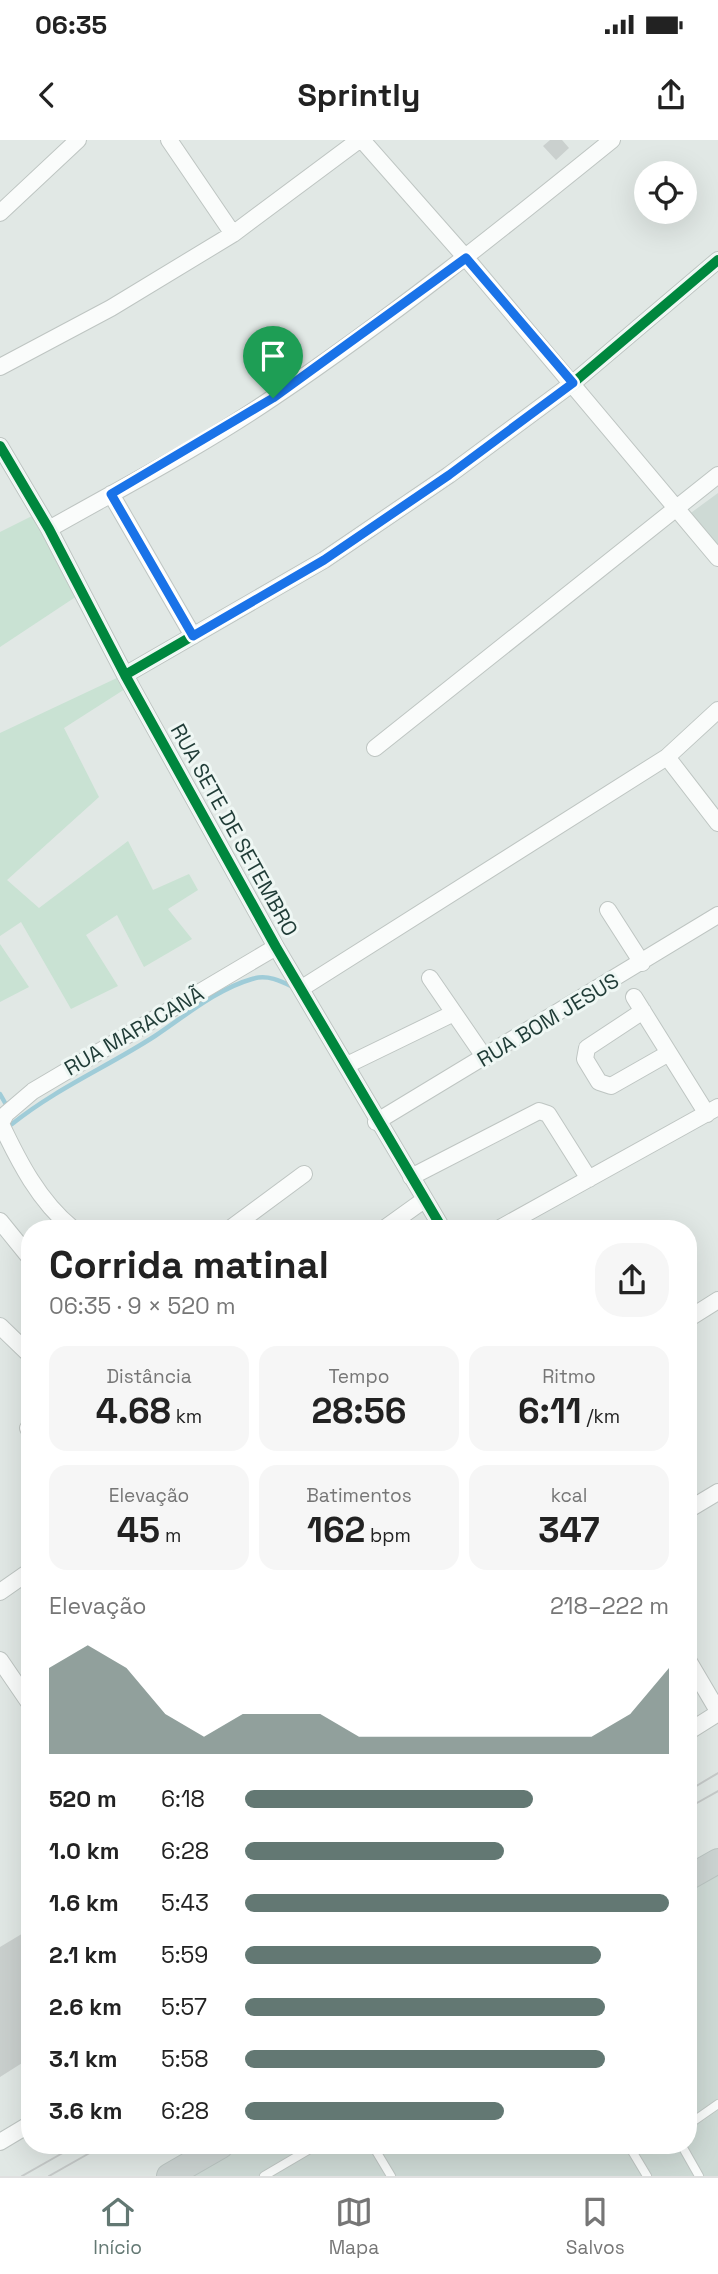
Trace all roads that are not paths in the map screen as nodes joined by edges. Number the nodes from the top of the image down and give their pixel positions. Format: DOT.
graph roads {
  1 [pos="78,140"];
  2 [pos="169,140"];
  3 [pos="360,140"];
  4 [pos="612,140"];
  5 [pos="0,213"];
  6 [pos="233,234"];
  7 [pos="466,258"];
  8 [pos="718,260"];
  9 [pos="0,368"];
  10 [pos="573,383"];
  11 [pos="0,446"];
  12 [pos="718,475"];
  13 [pos="111,494"];
  14 [pos="678,510"];
  15 [pos="49,529"];
  16 [pos="718,558"];
  17 [pos="193,636"];
  18 [pos="125,675"];
  19 [pos="718,710"];
  20 [pos="375,748"];
  21 [pos="667,757"];
  22 [pos="718,823"];
  23 [pos="608,910"];
  24 [pos="718,915"];
  25 [pos="276,947"];
  26 [pos="642,963"];
  27 [pos="430,978"];
  28 [pos="302,988"];
  29 [pos="634,997"];
  30 [pos="643,1011"];
  31 [pos="454,1013"];
  32 [pos="669,1053"];
  33 [pos="485,1058"];
  34 [pos="347,1065"];
  35 [pos="712,1110"];
  36 [pos="376,1122"];
  37 [pos="1,1124"];
  38 [pos="303,1174"];
  39 [pos="411,1177"];
  40 [pos="589,1179"];
  41 [pos="424,1200"];
  42 [pos="61,1220"];
  43 [pos="247,1220"];
  44 [pos="396,1220"];
  45 [pos="437,1220"];
  46 [pos="515,1220"];
  47 [pos="0,1221"];
  48 [pos="21,1247"];
  49 [pos="718,1300"];
  50 [pos="697,1313"];
  51 [pos="0,1326"];
  52 [pos="21,1346"];
  53 [pos="718,1492"];
  54 [pos="697,1505"];
  55 [pos="21,1577"];
  56 [pos="0,1592"];
  57 [pos="0,1660"];
  58 [pos="697,1676"];
  59 [pos="21,1691"];
  60 [pos="718,1712"];
  61 [pos="697,1726"];
  62 [pos="718,2104"];
  63 [pos="697,2118"];
  64 [pos="21,2129"];
  65 [pos="0,2142"];
  66 [pos="207,2154"];
  67 [pos="301,2154"];
  68 [pos="378,2154"];
  69 [pos="634,2154"];
  70 [pos="687,2154"];
  71 [pos="169,2176"];
  72 [pos="264,2176"];
  73 [pos="391,2176"];
  74 [pos="647,2176"];
  75 [pos="699,2176"];
  1 -- 5 [label="street"];
  2 -- 6 [label="street"];
  3 -- 6 [label="street"];
  3 -- 7 [label="street"];
  4 -- 7 [label="street"];
  6 -- 9 [label="street"];
  7 -- 10 [label="street"];
  7 -- 13 [label="street"];
  8 -- 10 [label="street"];
  10 -- 14 [label="street"];
  10 -- 17 [label="street"];
  11 -- 15 [label="street, RUA SETE DE SETEMBRO"];
  12 -- 14 [label="street"];
  13 -- 15 [label="street"];
  13 -- 17 [label="street"];
  14 -- 16 [label="street"];
  14 -- 20 [label="street"];
  15 -- 18 [label="street, RUA SETE DE SETEMBRO"];
  17 -- 18 [label="street"];
  18 -- 25 [label="street, RUA SETE DE SETEMBRO"];
  19 -- 21 [label="street"];
  21 -- 22 [label="street"];
  21 -- 28 [label="street"];
  23 -- 26 [label="street"];
  24 -- 26 [label="street, RUA BOM JESUS"];
  25 -- 28 [label="street, RUA SETE DE SETEMBRO"];
  25 -- 37 [label="street, RUA MARACANÃ"];
  26 -- 33 [label="street, RUA BOM JESUS"];
  27 -- 31 [label="street"];
  28 -- 34 [label="street, RUA SETE DE SETEMBRO"];
  29 -- 30 [label="street"];
  30 -- 32 [label="street"];
  30 -- 32 [label="street"];
  31 -- 33 [label="street"];
  31 -- 34 [label="street"];
  32 -- 35 [label="street"];
  33 -- 36 [label="street, RUA BOM JESUS"];
  34 -- 36 [label="street, RUA SETE DE SETEMBRO"];
  35 -- 40 [label="street"];
  36 -- 39 [label="street, RUA SETE DE SETEMBRO"];
  37 -- 42 [label="street"];
  38 -- 43 [label="street"];
  39 -- 40 [label="street"];
  39 -- 41 [label="street, RUA SETE DE SETEMBRO"];
  40 -- 46 [label="street"];
  41 -- 44 [label="street"];
  41 -- 45 [label="street, RUA SETE DE SETEMBRO"];
  47 -- 48 [label="street"];
  49 -- 50 [label="street"];
  51 -- 52 [label="street"];
  53 -- 54 [label="street"];
  55 -- 56 [label="street"];
  57 -- 59 [label="street"];
  58 -- 60 [label="street"];
  60 -- 61 [label="street"];
  62 -- 63 [label="lane"];
  64 -- 65 [label="street"];
  66 -- 71 [label="main road"];
  67 -- 72 [label="lane"];
  68 -- 73 [label="lane"];
  69 -- 74 [label="lane"];
  70 -- 75 [label="lane"];
}
